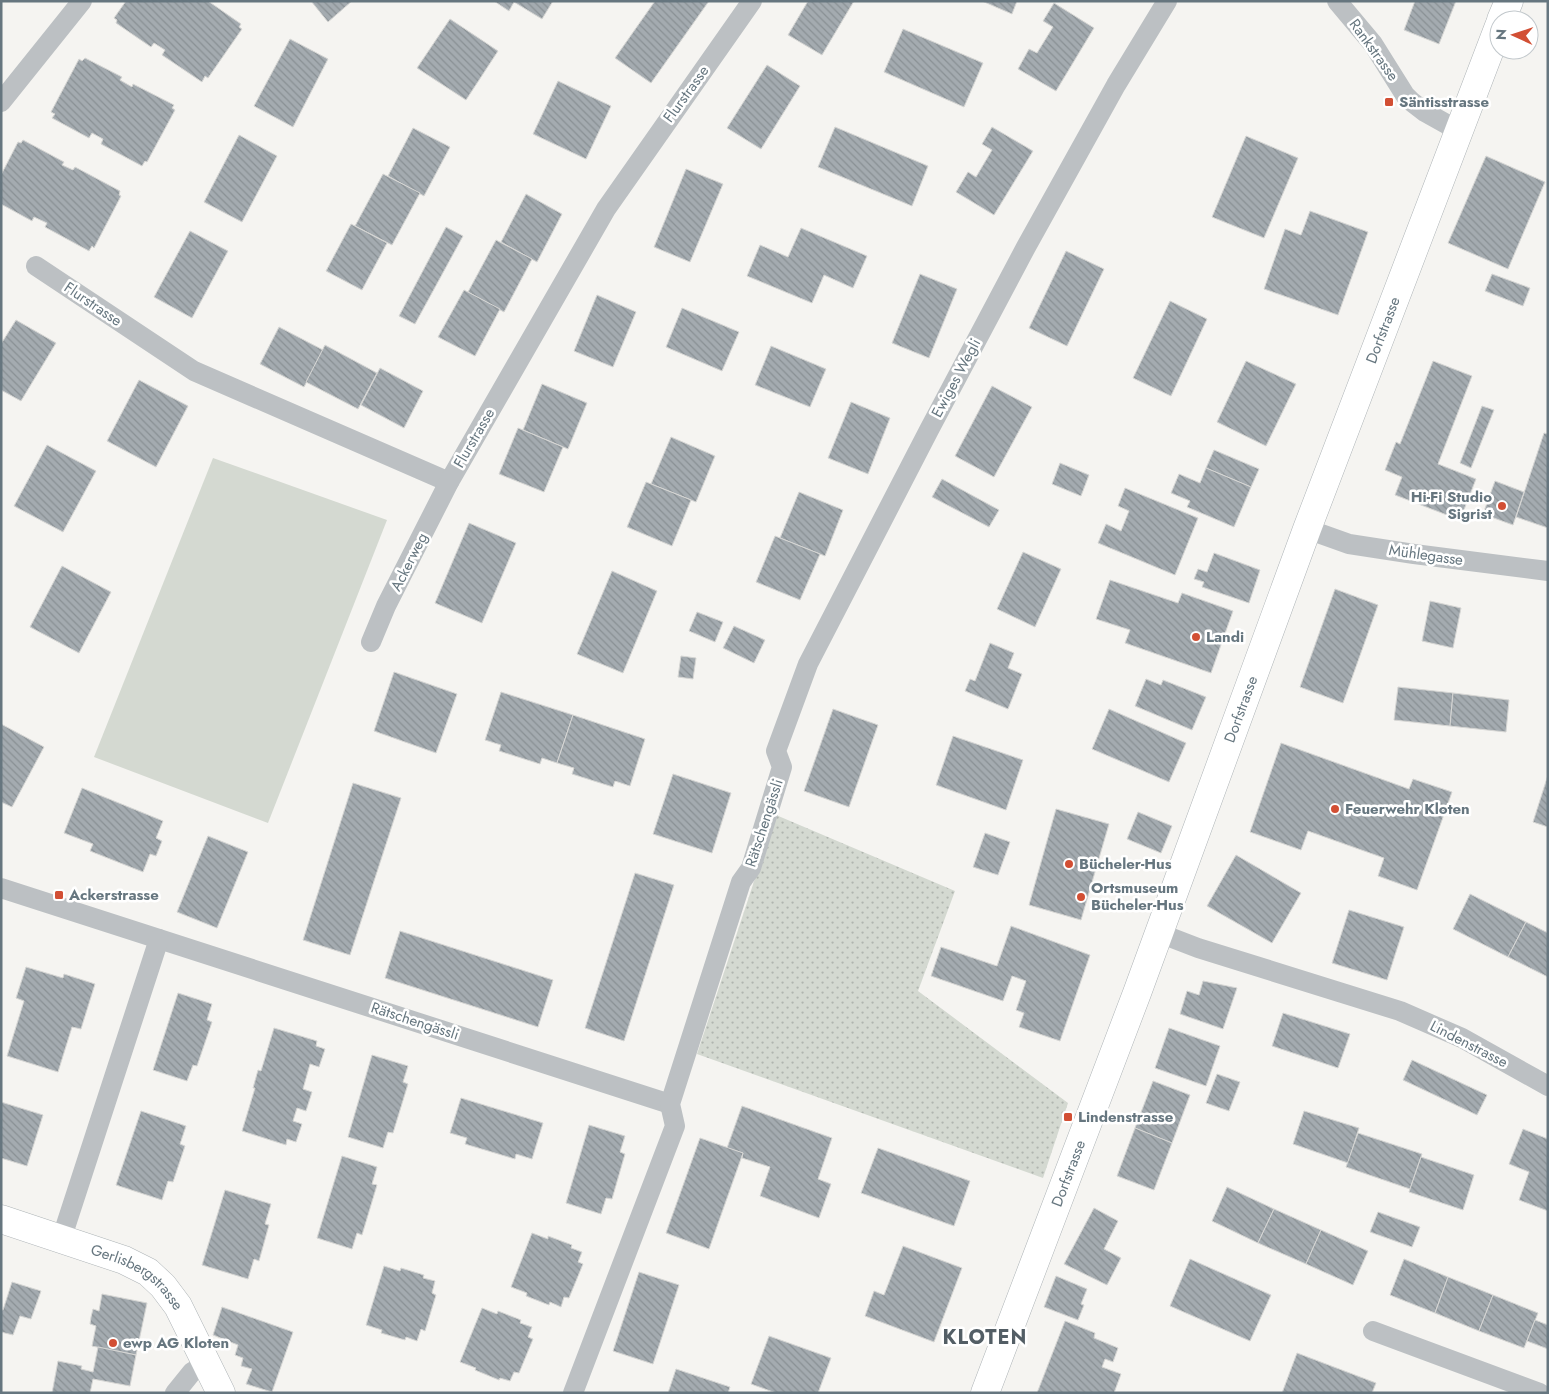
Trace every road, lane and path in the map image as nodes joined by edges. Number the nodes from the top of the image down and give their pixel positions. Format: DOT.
graph roads {
  1 [pos="82,1"];
  2 [pos="752,1"];
  3 [pos="1167,1"];
  4 [pos="1337,1"];
  5 [pos="1489,52"];
  6 [pos="1,102"];
  7 [pos="1459,131"];
  8 [pos="36,266"];
  9 [pos="449,482"];
  10 [pos="1307,529"];
  11 [pos="1548,571"];
  12 [pos="371,642"];
  13 [pos="782,768"];
  14 [pos="1,888"];
  15 [pos="1159,933"];
  16 [pos="159,939"];
  17 [pos="1548,1086"];
  18 [pos="670,1104"];
  19 [pos="1,1219"];
  20 [pos="60,1240"];
  21 [pos="1373,1331"];
  22 [pos="207,1364"];
  23 [pos="174,1393"];
  24 [pos="221,1393"];
  25 [pos="573,1393"];
  26 [pos="985,1393"];
  27 [pos="1540,1393"];
  1 -- 6 [label="street"];
  2 -- 9 [label="street, Flurstrasse"];
  3 -- 13 [label="street, Ewiges Wegli"];
  4 -- 7 [label="street, Rankstrasse"];
  5 -- 7 [label="main road, Dorfstrasse"];
  7 -- 10 [label="main road, Dorfstrasse"];
  8 -- 9 [label="street, Flurstrasse"];
  9 -- 12 [label="street, Ackerweg"];
  10 -- 11 [label="street, Mühlegasse"];
  10 -- 15 [label="main road, Dorfstrasse"];
  13 -- 18 [label="street, Rätschengässli"];
  14 -- 16 [label="street"];
  15 -- 17 [label="street, Lindenstrasse"];
  15 -- 26 [label="main road, Dorfstrasse"];
  16 -- 18 [label="street, Rätschengässli"];
  16 -- 20 [label="street"];
  18 -- 25 [label="street, Rätschengässli"];
  19 -- 20 [label="main road, Gerlisbergstrasse"];
  20 -- 22 [label="main road, Gerlisbergstrasse"];
  21 -- 27 [label="street"];
  22 -- 23 [label="street"];
  22 -- 24 [label="main road, Gerlisbergstrasse"];
}
